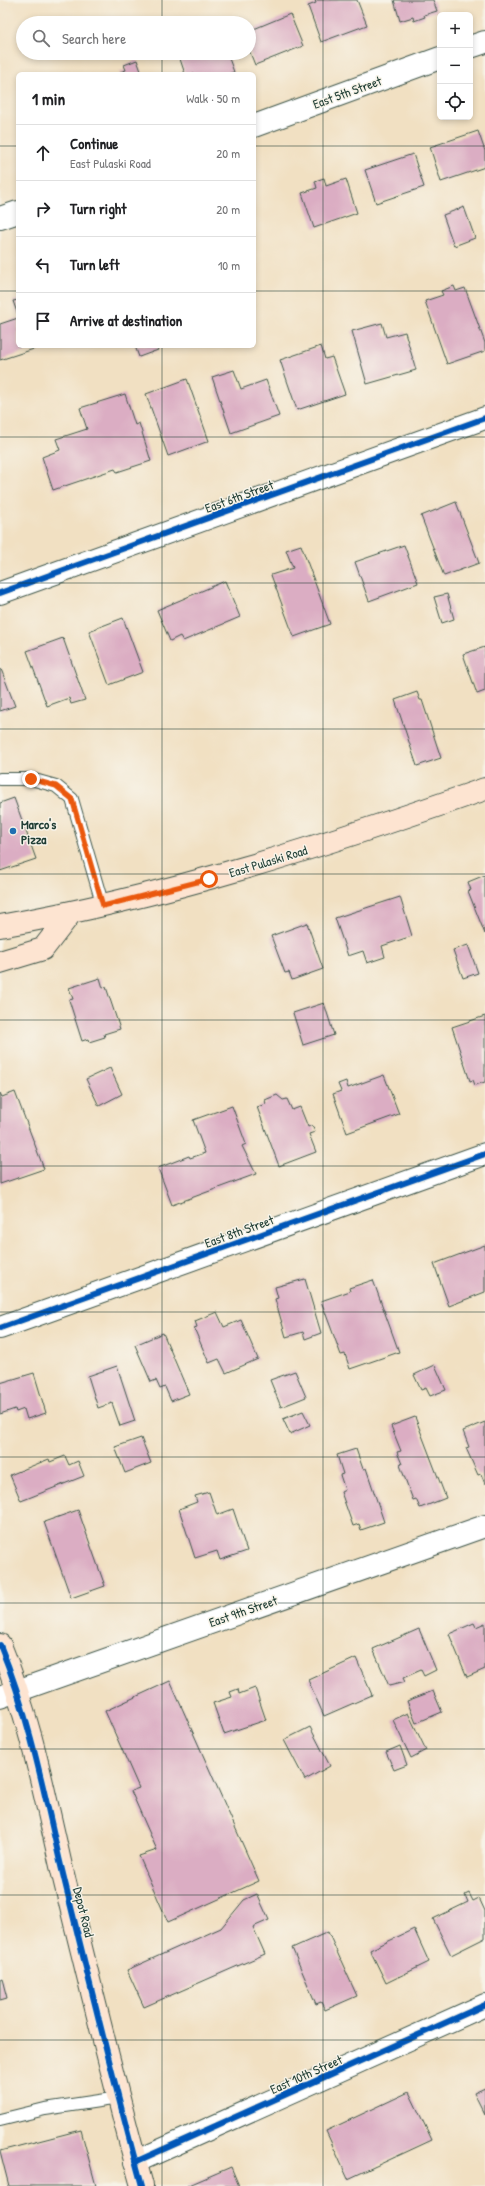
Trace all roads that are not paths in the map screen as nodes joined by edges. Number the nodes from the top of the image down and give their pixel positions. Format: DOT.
graph roads {
  1 [pos="485,42"];
  2 [pos="473,46"];
  3 [pos="437,59"];
  4 [pos="256,125"];
  5 [pos="16,213"];
  6 [pos="0,218"];
  7 [pos="485,418"];
  8 [pos="0,593"];
  9 [pos="0,779"];
  10 [pos="485,789"];
  11 [pos="103,906"];
  12 [pos="70,914"];
  13 [pos="0,926"];
  14 [pos="0,962"];
  15 [pos="485,1154"];
  16 [pos="0,1328"];
  17 [pos="485,1526"];
  18 [pos="0,1645"];
  19 [pos="8,1694"];
  20 [pos="485,2005"];
  21 [pos="119,2098"];
  22 [pos="0,2120"];
  23 [pos="135,2162"];
  24 [pos="142,2186"];
  1 -- 2 [label="street"];
  3 -- 4 [label="street, East 5th Street"];
  5 -- 6 [label="street"];
  7 -- 8 [label="street, East 6th Street"];
  9 -- 11 [label="lane"];
  10 -- 11 [label="main road, East Pulaski Road"];
  11 -- 12 [label="main road, East Pulaski Road"];
  12 -- 13 [label="main road, East Pulaski Road"];
  12 -- 14 [label="main road"];
  15 -- 16 [label="street, East 8th Street"];
  17 -- 19 [label="street, East 9th Street"];
  18 -- 19 [label="main road, Depot Road"];
  19 -- 21 [label="main road, Depot Road"];
  20 -- 23 [label="street, East 10th Street"];
  21 -- 22 [label="lane"];
  21 -- 23 [label="main road, Depot Road"];
  23 -- 24 [label="main road, Depot Road"];
}
